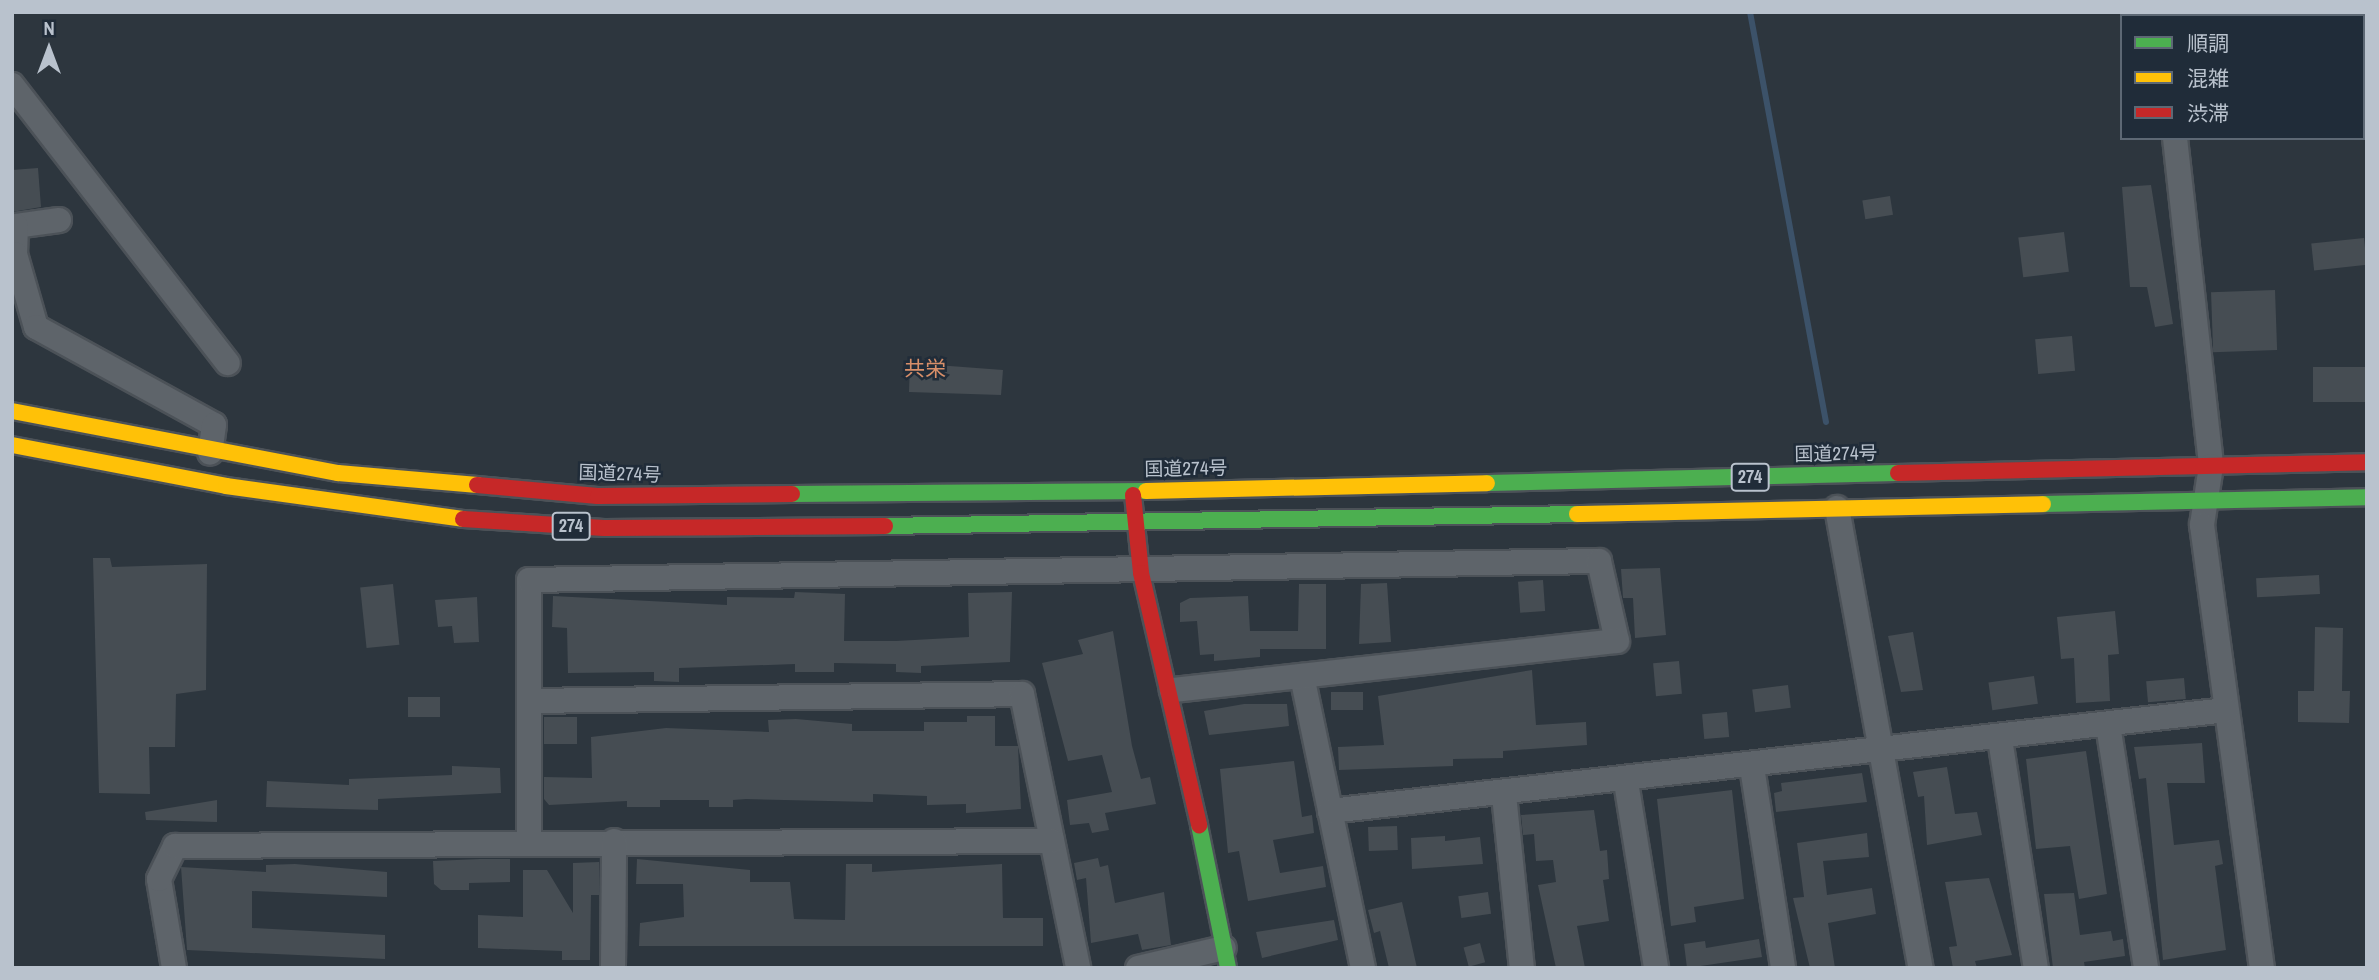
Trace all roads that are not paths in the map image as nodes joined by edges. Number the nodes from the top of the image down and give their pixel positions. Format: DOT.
graph roads {
  1 [pos="12,85"];
  2 [pos="2175,140"];
  3 [pos="59,220"];
  4 [pos="228,363"];
  5 [pos="12,411"];
  6 [pos="12,445"];
  7 [pos="210,453"];
  8 [pos="2367,462"];
  9 [pos="2211,466"];
  10 [pos="1133,491"];
  11 [pos="2367,496"];
  12 [pos="2207,500"];
  13 [pos="1837,508"];
  14 [pos="1136,524"];
  15 [pos="1141,573"];
  16 [pos="1302,676"];
  17 [pos="1172,690"];
  18 [pos="529,701"];
  19 [pos="2226,710"];
  20 [pos="2108,725"];
  21 [pos="2000,738"];
  22 [pos="1884,753"];
  23 [pos="1752,768"];
  24 [pos="1626,782"];
  25 [pos="1504,795"];
  26 [pos="1330,811"];
  27 [pos="529,841"];
  28 [pos="614,841"];
  29 [pos="1052,841"];
  30 [pos="1226,958"];
  31 [pos="174,968"];
  32 [pos="613,968"];
  33 [pos="1078,968"];
  34 [pos="1138,968"];
  35 [pos="1363,968"];
  36 [pos="1522,968"];
  37 [pos="1656,968"];
  38 [pos="1783,968"];
  39 [pos="1921,968"];
  40 [pos="2036,968"];
  41 [pos="2146,968"];
  42 [pos="2262,968"];
  1 -- 4 [label="street"];
  2 -- 9 [label="street"];
  3 -- 7 [label="street"];
  5 -- 7 [label="main road, 国道274号 / 274"];
  6 -- 14 [label="main road, 274"];
  7 -- 10 [label="main road, 国道274号 / 274"];
  8 -- 9 [label="main road, 国道274号 / 274"];
  9 -- 10 [label="main road, 国道274号 / 274"];
  9 -- 12 [label="street"];
  10 -- 14 [label="main road"];
  11 -- 12 [label="main road, 274"];
  12 -- 13 [label="main road, 274"];
  12 -- 19 [label="street"];
  13 -- 14 [label="main road, 274"];
  13 -- 22 [label="street"];
  14 -- 15 [label="main road"];
  15 -- 16 [label="street"];
  15 -- 17 [label="main road"];
  15 -- 18 [label="street"];
  16 -- 17 [label="street"];
  16 -- 26 [label="street"];
  17 -- 30 [label="main road"];
  18 -- 27 [label="street"];
  18 -- 29 [label="street"];
  19 -- 20 [label="street"];
  19 -- 42 [label="street"];
  20 -- 21 [label="street"];
  20 -- 41 [label="street"];
  21 -- 22 [label="street"];
  21 -- 40 [label="street"];
  22 -- 23 [label="street"];
  22 -- 39 [label="street"];
  23 -- 24 [label="street"];
  23 -- 38 [label="street"];
  24 -- 25 [label="street"];
  24 -- 37 [label="street"];
  25 -- 26 [label="street"];
  25 -- 36 [label="street"];
  26 -- 35 [label="street"];
  27 -- 28 [label="street"];
  27 -- 31 [label="street"];
  28 -- 29 [label="street"];
  28 -- 32 [label="street"];
  29 -- 33 [label="street"];
  30 -- 34 [label="street"];
}
